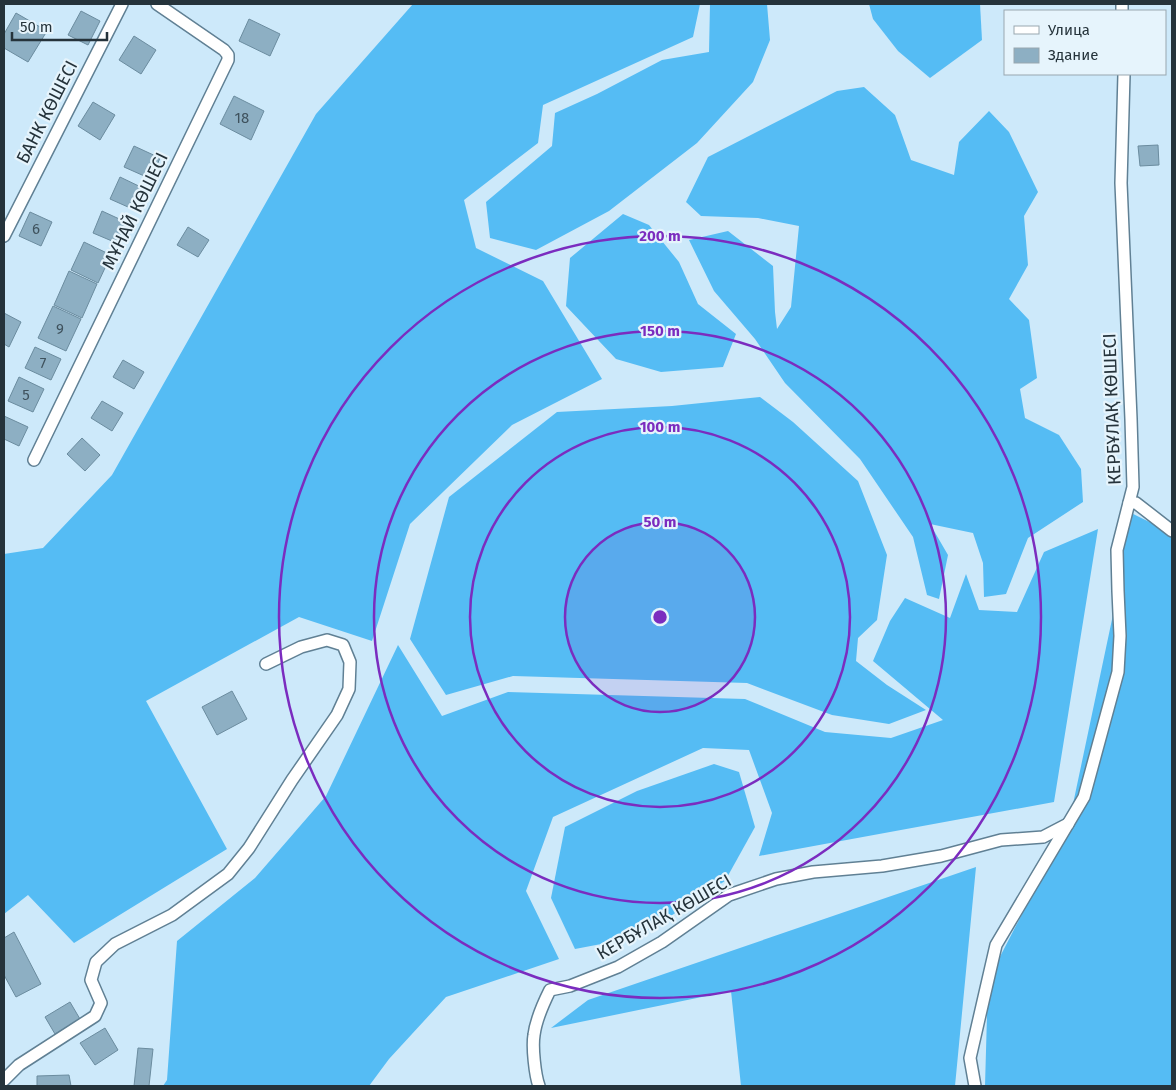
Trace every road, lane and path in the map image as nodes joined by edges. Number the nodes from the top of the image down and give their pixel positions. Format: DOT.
graph roads {
  1 [pos="122,4"];
  2 [pos="157,4"];
  3 [pos="1124,75"];
  4 [pos="4,236"];
  5 [pos="34,460"];
  6 [pos="1129,503"];
  7 [pos="1172,531"];
  8 [pos="266,664"];
  9 [pos="1069,823"];
  10 [pos="4,1080"];
  11 [pos="539,1086"];
  12 [pos="976,1086"];
  1 -- 4 [label="street, БАНК КӨШЕСІ"];
  2 -- 5 [label="street, МҰНАЙ КӨШЕСІ"];
  3 -- 6 [label="street, КЕРБҰЛАҚ КӨШЕСІ"];
  6 -- 7 [label="street"];
  6 -- 9 [label="street, КЕРБҰЛАҚ КӨШЕСІ"];
  8 -- 10 [label="street"];
  9 -- 11 [label="street, КЕРБҰЛАҚ КӨШЕСІ"];
  9 -- 12 [label="street, КЕРБҰЛАҚ КӨШЕСІ"];
}
